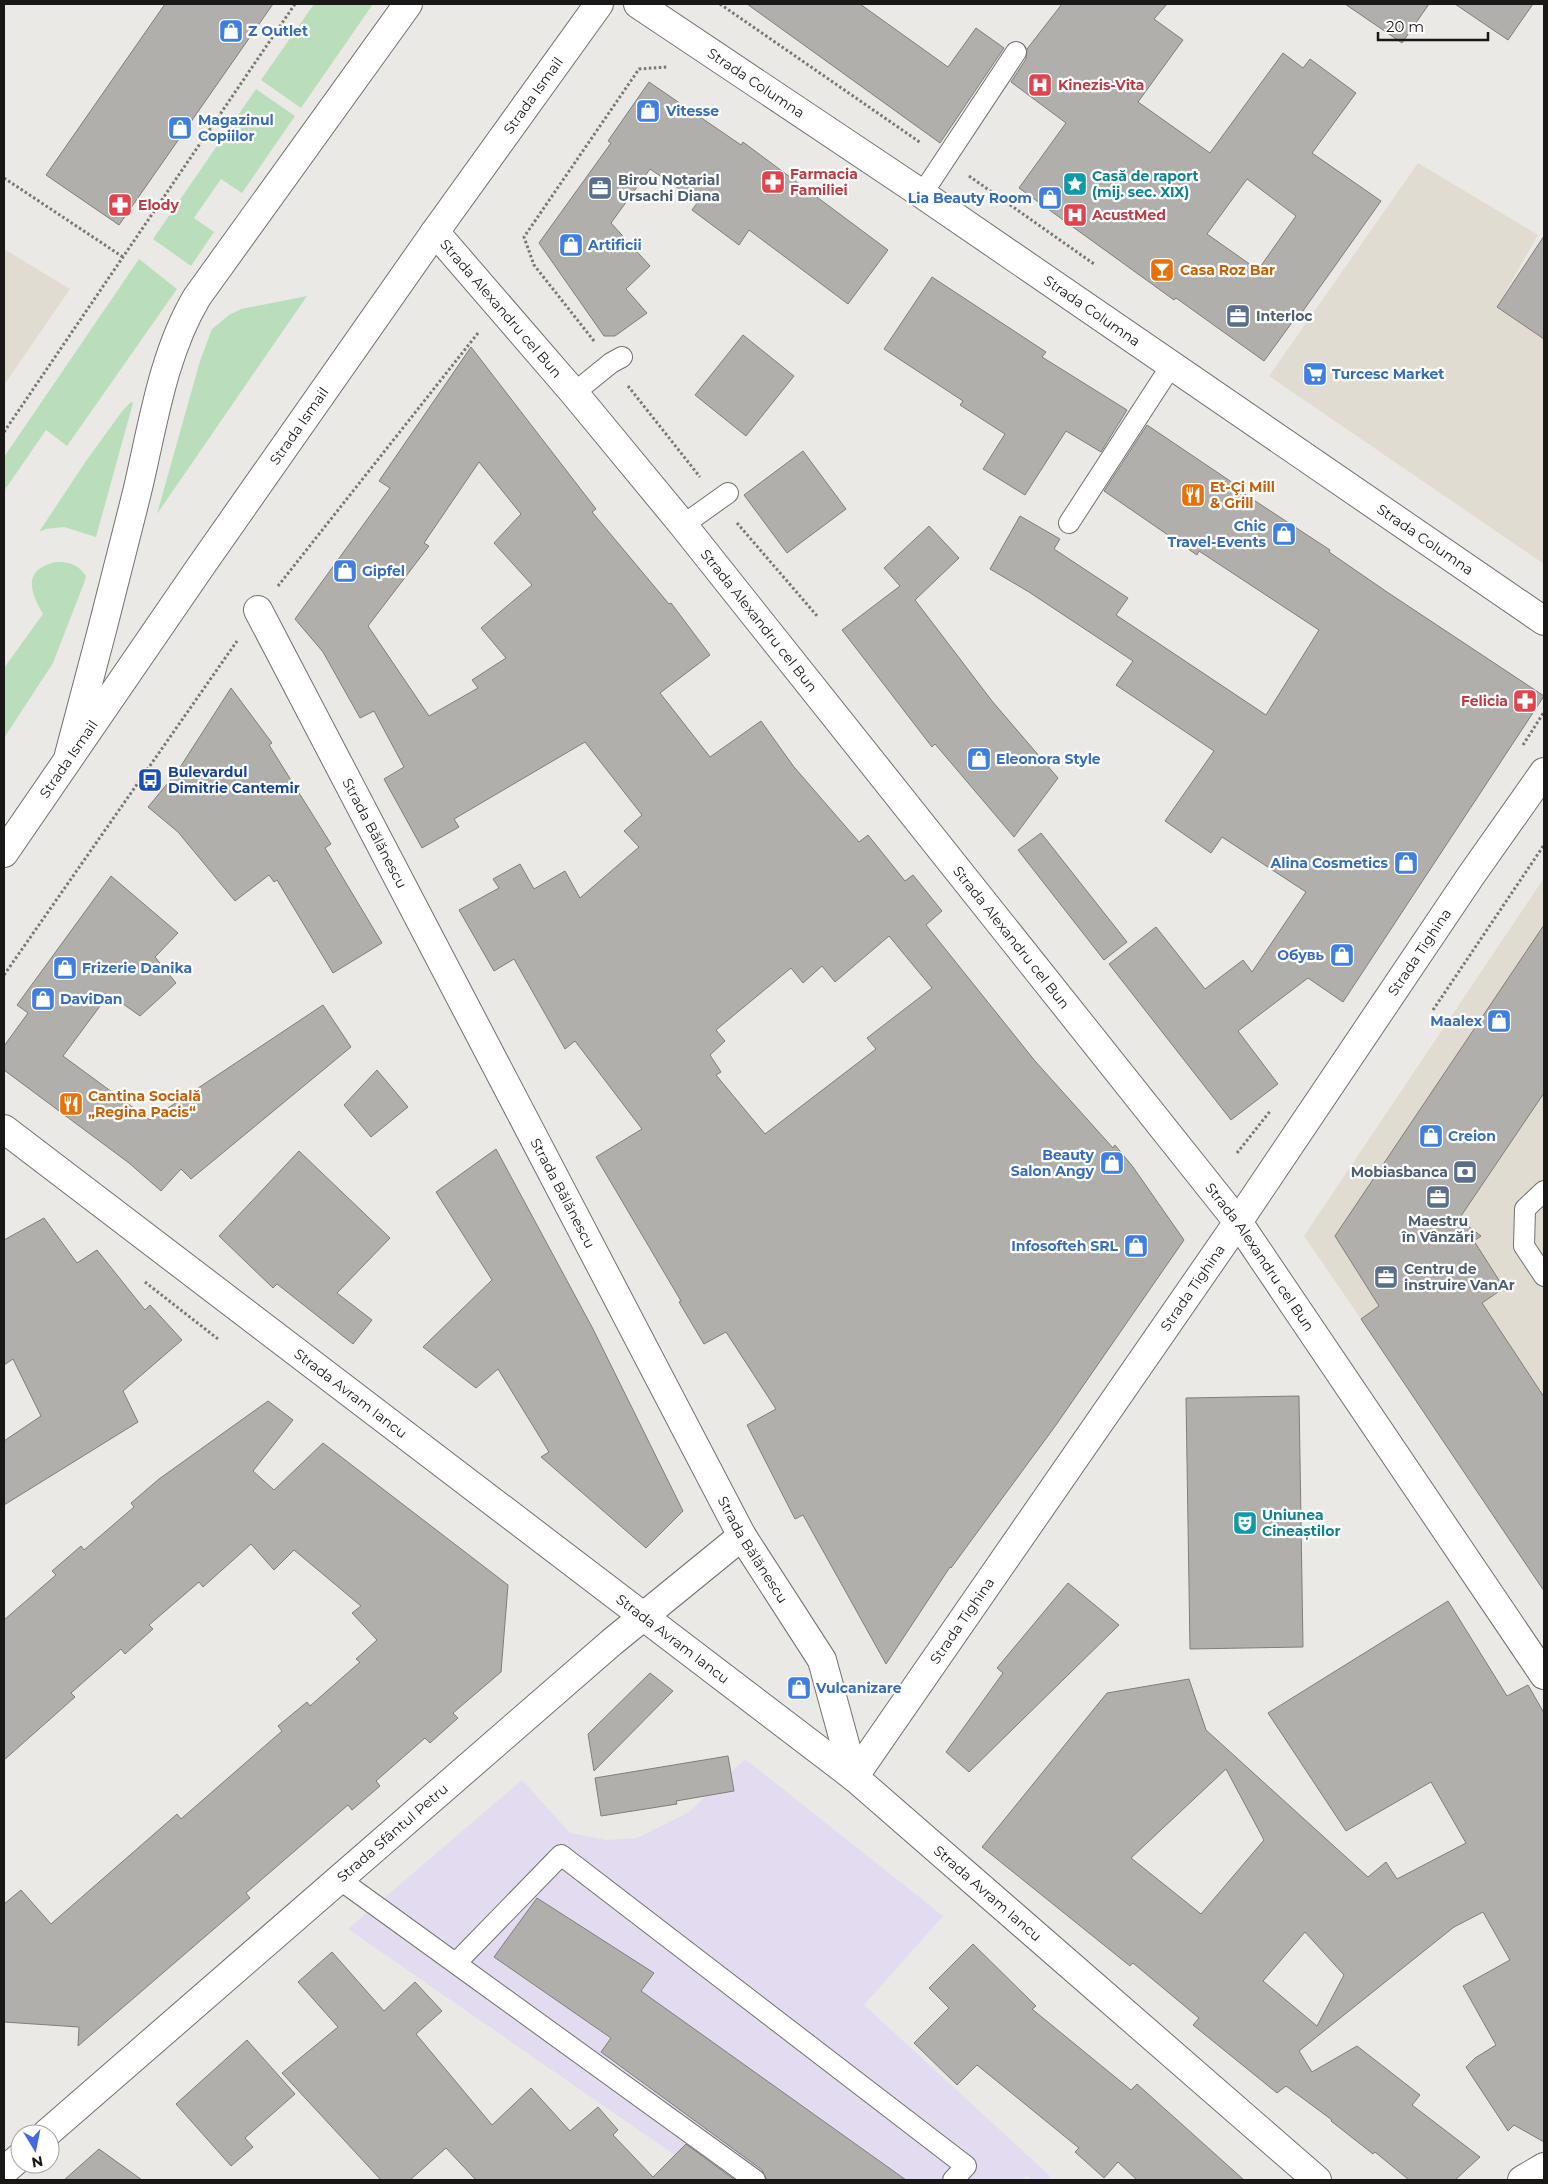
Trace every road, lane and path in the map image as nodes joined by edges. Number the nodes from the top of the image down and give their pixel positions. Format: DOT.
graph roads {
  1 [pos="296,4"];
  2 [pos="408,4"];
  3 [pos="599,4"];
  4 [pos="638,4"];
  5 [pos="720,4"];
  6 [pos="1016,52"];
  7 [pos="667,67"];
  8 [pos="945,159"];
  9 [pos="4,178"];
  10 [pos="922,194"];
  11 [pos="435,232"];
  12 [pos="123,257"];
  13 [pos="1094,264"];
  14 [pos="478,334"];
  15 [pos="617,360"];
  16 [pos="1171,366"];
  17 [pos="574,393"];
  18 [pos="4,432"];
  19 [pos="723,497"];
  20 [pos="1069,523"];
  21 [pos="683,526"];
  22 [pos="258,610"];
  23 [pos="818,617"];
  24 [pos="1544,621"];
  25 [pos="69,755"];
  26 [pos="1544,772"];
  27 [pos="1544,845"];
  28 [pos="4,853"];
  29 [pos="4,975"];
  30 [pos="1434,1010"];
  31 [pos="4,1129"];
  32 [pos="1544,1191"];
  33 [pos="1238,1222"];
  34 [pos="1544,1276"];
  35 [pos="742,1536"];
  36 [pos="642,1617"];
  37 [pos="1544,1675"];
  38 [pos="854,1777"];
  39 [pos="339,1879"];
  40 [pos="456,1962"];
  41 [pos="57,2124"];
  42 [pos="1544,2167"];
  43 [pos="755,2180"];
  44 [pos="953,2180"];
  45 [pos="1317,2180"];
  46 [pos="1522,2180"];
  1 -- 12 [label="path"];
  2 -- 25 [label="street"];
  3 -- 11 [label="street, Strada Ismail"];
  4 -- 10 [label="street, Strada Columna"];
  5 -- 8 [label="path"];
  6 -- 8 [label="lane"];
  7 -- 15 [label="path"];
  8 -- 10 [label="lane"];
  8 -- 13 [label="path"];
  9 -- 12 [label="path"];
  10 -- 16 [label="street, Strada Columna"];
  11 -- 17 [label="street, Strada Alexandru cel Bun"];
  11 -- 25 [label="street, Strada Ismail"];
  12 -- 18 [label="path"];
  14 -- 22 [label="path"];
  15 -- 17 [label="lane"];
  15 -- 19 [label="path"];
  16 -- 20 [label="lane"];
  16 -- 24 [label="street, Strada Columna"];
  17 -- 21 [label="street, Strada Alexandru cel Bun"];
  19 -- 21 [label="lane"];
  19 -- 23 [label="path"];
  21 -- 33 [label="street, Strada Alexandru cel Bun"];
  22 -- 29 [label="path"];
  22 -- 35 [label="street, Strada Bălănescu"];
  25 -- 28 [label="street, Strada Ismail"];
  26 -- 33 [label="street, Strada Tighina"];
  27 -- 30 [label="path"];
  31 -- 36 [label="street, Strada Avram Iancu"];
  32 -- 34 [label="lane"];
  33 -- 37 [label="street, Strada Alexandru cel Bun"];
  33 -- 38 [label="street, Strada Tighina"];
  35 -- 36 [label="street, Strada Sfântul Petru"];
  35 -- 38 [label="street, Strada Bălănescu"];
  36 -- 38 [label="street, Strada Avram Iancu"];
  36 -- 39 [label="street, Strada Sfântul Petru"];
  38 -- 45 [label="street, Strada Avram Iancu"];
  39 -- 40 [label="lane"];
  39 -- 41 [label="street, Strada Sfântul Petru"];
  40 -- 43 [label="lane"];
  40 -- 44 [label="lane"];
  42 -- 46 [label="street"];
}
